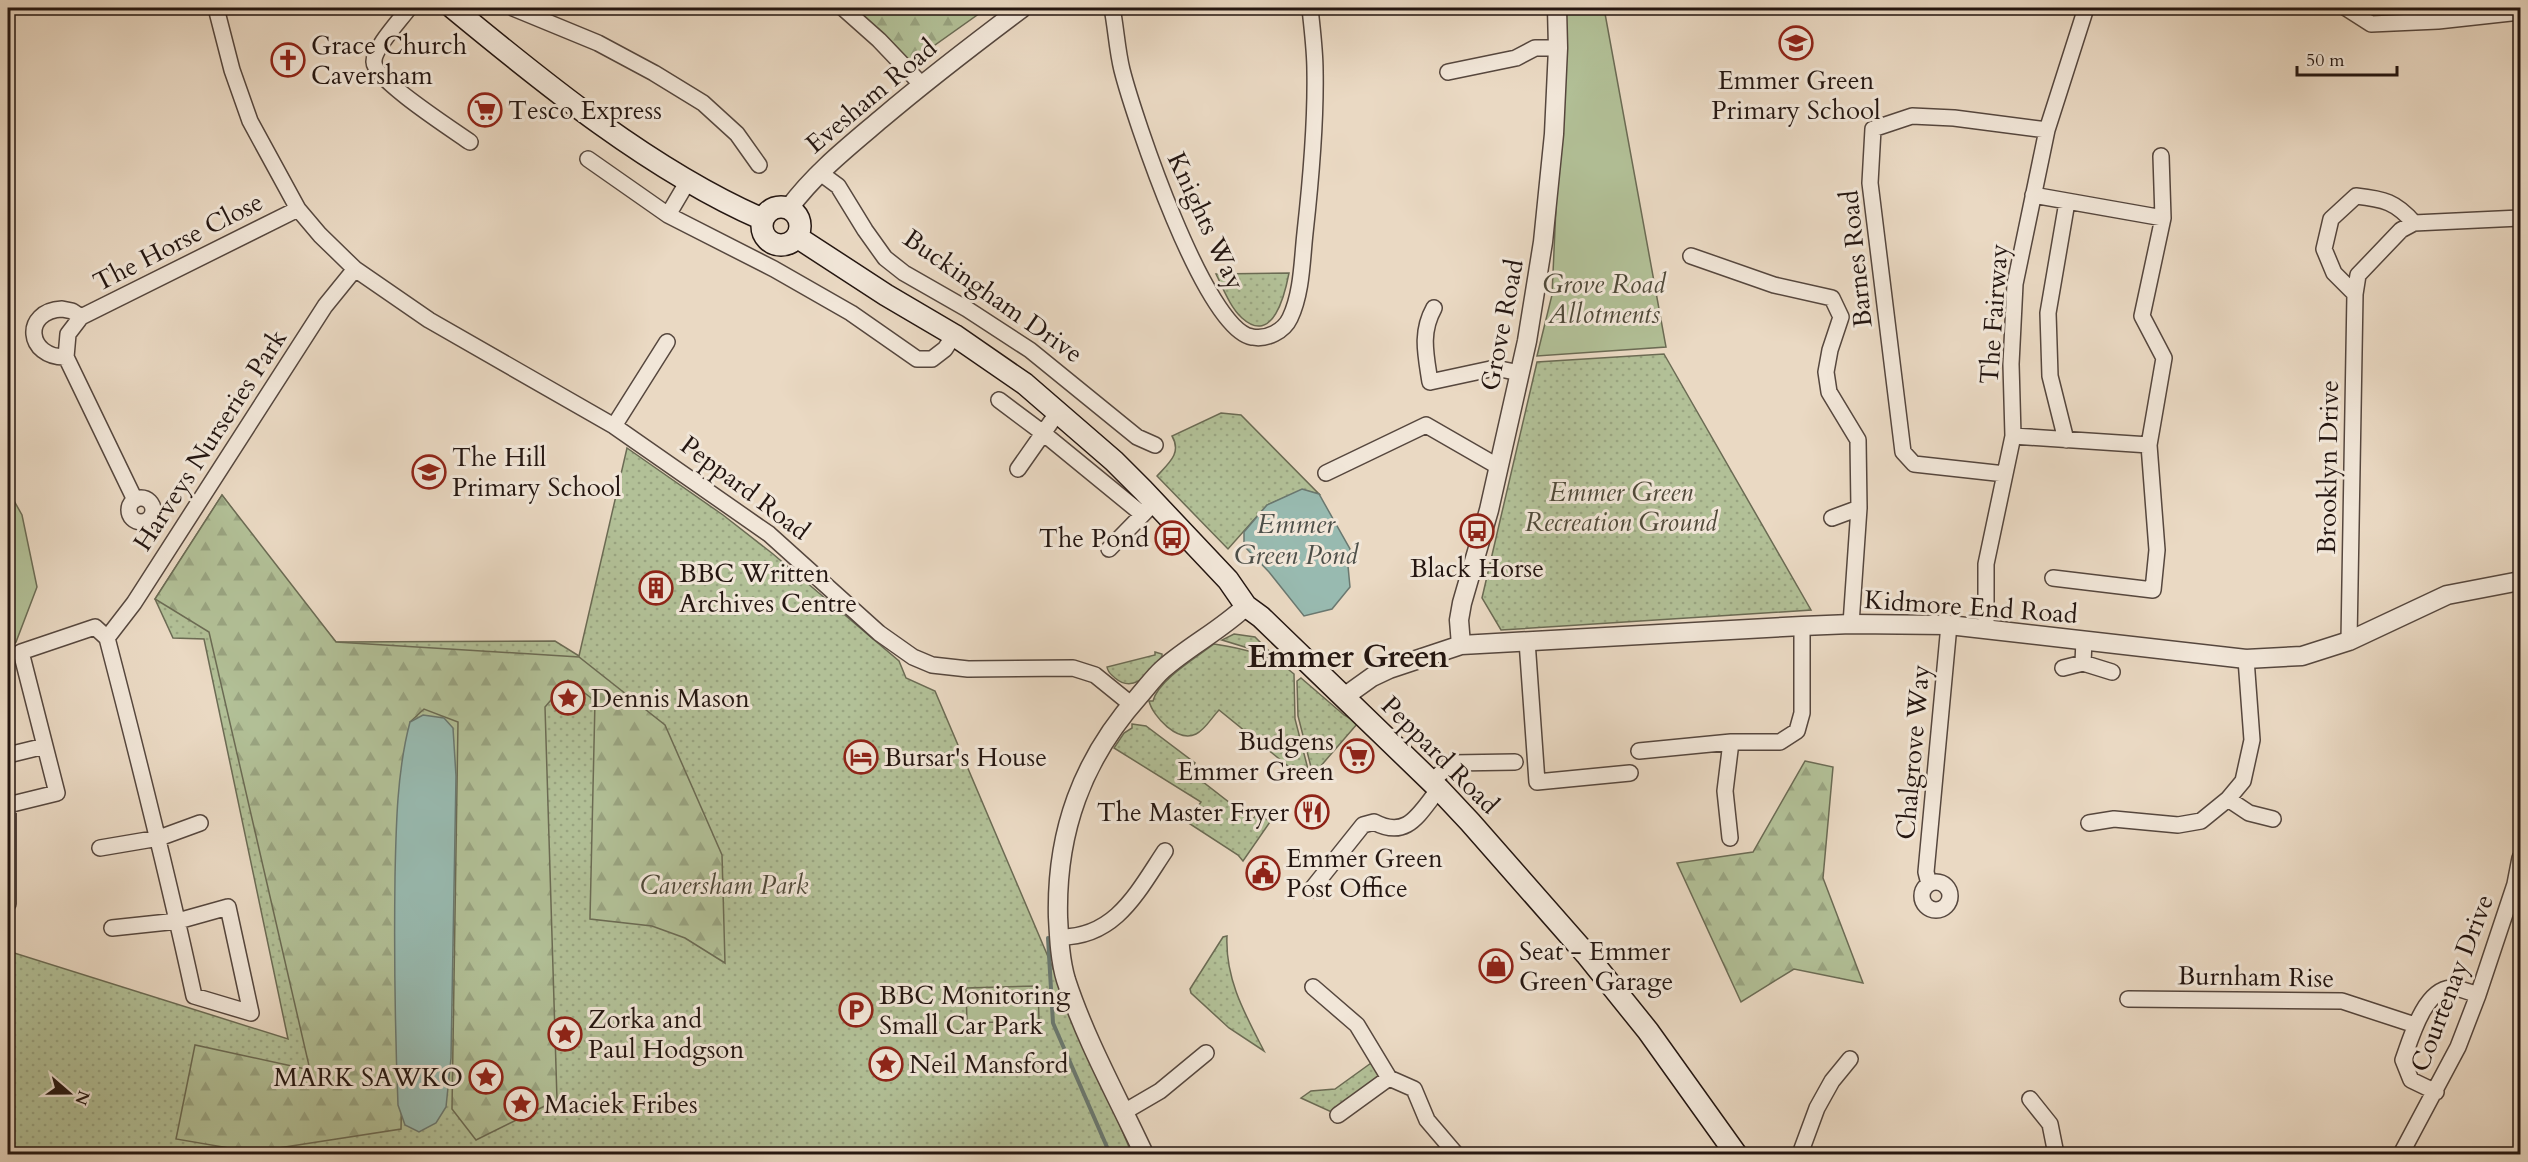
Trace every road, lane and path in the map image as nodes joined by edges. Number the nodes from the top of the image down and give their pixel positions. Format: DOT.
graph roads {
  1 [pos="216,8"];
  2 [pos="409,8"];
  3 [pos="453,8"];
  4 [pos="513,8"];
  5 [pos="843,8"];
  6 [pos="1022,8"];
  7 [pos="1112,8"];
  8 [pos="1310,8"];
  9 [pos="1557,8"];
  10 [pos="2086,8"];
  11 [pos="2346,8"];
  12 [pos="2520,12"];
  13 [pos="1558,48"];
  14 [pos="1448,72"];
  15 [pos="922,85"];
  16 [pos="2047,130"];
  17 [pos="470,142"];
  18 [pos="2160,156"];
  19 [pos="588,159"];
  20 [pos="759,165"];
  21 [pos="819,172"];
  22 [pos="688,181"];
  23 [pos="2033,195"];
  24 [pos="2067,202"];
  25 [pos="789,208"];
  26 [pos="298,209"];
  27 [pos="668,215"];
  28 [pos="2163,218"];
  29 [pos="2520,218"];
  30 [pos="762,219"];
  31 [pos="2414,224"];
  32 [pos="797,237"];
  33 [pos="1691,256"];
  34 [pos="355,270"];
  35 [pos="2355,294"];
  36 [pos="1434,308"];
  37 [pos="81,317"];
  38 [pos="954,335"];
  39 [pos="667,342"];
  40 [pos="66,357"];
  41 [pos="1520,373"];
  42 [pos="999,400"];
  43 [pos="1058,412"];
  44 [pos="614,426"];
  45 [pos="1043,433"];
  46 [pos="2013,436"];
  47 [pos="2066,440"];
  48 [pos="1155,445"];
  49 [pos="2149,445"];
  50 [pos="1499,466"];
  51 [pos="1018,469"];
  52 [pos="1326,472"];
  53 [pos="2005,474"];
  54 [pos="135,500"];
  55 [pos="1149,508"];
  56 [pos="1858,508"];
  57 [pos="1832,518"];
  58 [pos="1109,549"];
  59 [pos="2053,578"];
  60 [pos="2520,581"];
  61 [pos="1246,606"];
  62 [pos="1851,624"];
  63 [pos="1949,625"];
  64 [pos="1802,626"];
  65 [pos="1986,629"];
  66 [pos="107,638"];
  67 [pos="2084,640"];
  68 [pos="1527,641"];
  69 [pos="2349,641"];
  70 [pos="1461,645"];
  71 [pos="2246,659"];
  72 [pos="2083,663"];
  73 [pos="2063,668"];
  74 [pos="2112,672"];
  75 [pos="1344,697"];
  76 [pos="1132,705"];
  77 [pos="1731,742"];
  78 [pos="45,746"];
  79 [pos="1639,751"];
  80 [pos="8,755"];
  81 [pos="1515,762"];
  82 [pos="1630,773"];
  83 [pos="1435,785"];
  84 [pos="2228,799"];
  85 [pos="2273,819"];
  86 [pos="8,823"];
  87 [pos="200,823"];
  88 [pos="2089,823"];
  89 [pos="159,838"];
  90 [pos="1730,838"];
  91 [pos="100,848"];
  92 [pos="1166,852"];
  93 [pos="2520,858"];
  94 [pos="1929,884"];
  95 [pos="1311,890"];
  96 [pos="8,904"];
  97 [pos="178,921"];
  98 [pos="112,928"];
  99 [pos="1059,937"];
  100 [pos="1313,987"];
  101 [pos="2478,995"];
  102 [pos="2128,999"];
  103 [pos="2415,1025"];
  104 [pos="1196,1055"];
  105 [pos="1850,1059"];
  106 [pos="1389,1078"];
  107 [pos="2436,1092"];
  108 [pos="2030,1099"];
  109 [pos="1124,1112"];
  110 [pos="1338,1115"];
  111 [pos="1144,1155"];
  112 [pos="1456,1155"];
  113 [pos="1736,1155"];
  114 [pos="1800,1155"];
  115 [pos="2056,1155"];
  116 [pos="2402,1155"];
  1 -- 26 [label="street, Peppard Road"];
  2 -- 17 [label="street"];
  3 -- 22 [label="main road"];
  4 -- 20 [label="street"];
  5 -- 15 [label="street"];
  6 -- 15 [label="street, Evesham Road"];
  7 -- 8 [label="street, Knights Way"];
  9 -- 13 [label="street, Grove Road"];
  10 -- 16 [label="street, The Fairway"];
  11 -- 12 [label="street"];
  13 -- 14 [label="street"];
  13 -- 41 [label="street, Grove Road"];
  15 -- 21 [label="street, Evesham Road"];
  16 -- 23 [label="street, The Fairway"];
  16 -- 53 [label="street, Barnes Road"];
  18 -- 28 [label="street"];
  19 -- 27 [label="street"];
  21 -- 25 [label="street, Evesham Road"];
  21 -- 48 [label="street, Buckingham Drive"];
  22 -- 27 [label="street"];
  22 -- 30 [label="main road"];
  23 -- 24 [label="street"];
  23 -- 46 [label="street, The Fairway"];
  24 -- 28 [label="street"];
  24 -- 47 [label="street"];
  25 -- 30 [label="main road"];
  25 -- 32 [label="main road"];
  26 -- 34 [label="street, Peppard Road"];
  26 -- 37 [label="street, The Horse Close"];
  27 -- 38 [label="street"];
  28 -- 49 [label="street"];
  29 -- 31 [label="street"];
  30 -- 32 [label="main road"];
  31 -- 35 [label="street, Brooklyn Drive"];
  31 -- 35 [label="street"];
  32 -- 38 [label="main road, Buckingham Drive"];
  33 -- 56 [label="street"];
  34 -- 44 [label="street, Peppard Road"];
  34 -- 66 [label="street, Harveys Nurseries Park"];
  35 -- 69 [label="street, Brooklyn Drive"];
  36 -- 41 [label="street"];
  37 -- 40 [label="street, The Horse Close"];
  37 -- 40 [label="street, The Horse Close"];
  38 -- 43 [label="main road, Buckingham Drive"];
  39 -- 44 [label="street"];
  40 -- 54 [label="street"];
  41 -- 50 [label="street, Grove Road"];
  42 -- 45 [label="street"];
  43 -- 45 [label="street"];
  43 -- 55 [label="main road, Buckingham Drive"];
  44 -- 76 [label="street, Peppard Road"];
  45 -- 51 [label="street"];
  45 -- 55 [label="street"];
  46 -- 47 [label="street"];
  46 -- 53 [label="street, The Fairway"];
  47 -- 49 [label="street"];
  49 -- 59 [label="street"];
  50 -- 52 [label="street"];
  50 -- 70 [label="street, Grove Road"];
  53 -- 65 [label="street, The Fairway"];
  55 -- 58 [label="street"];
  55 -- 61 [label="main road, Buckingham Drive"];
  56 -- 57 [label="street"];
  56 -- 62 [label="street"];
  60 -- 69 [label="street, Kidmore End Road"];
  61 -- 75 [label="main road, Peppard Road"];
  61 -- 76 [label="street"];
  62 -- 63 [label="street, Kidmore End Road"];
  62 -- 64 [label="street, Kidmore End Road"];
  63 -- 65 [label="street, Kidmore End Road"];
  63 -- 94 [label="street, Chalgrove Way"];
  64 -- 68 [label="street, Kidmore End Road"];
  64 -- 77 [label="street"];
  65 -- 67 [label="street, Kidmore End Road"];
  66 -- 78 [label="street"];
  66 -- 89 [label="street"];
  67 -- 71 [label="street, Kidmore End Road"];
  67 -- 72 [label="street"];
  68 -- 70 [label="street, Kidmore End Road"];
  68 -- 82 [label="street"];
  69 -- 71 [label="street, Kidmore End Road"];
  70 -- 75 [label="street, Kidmore End Road"];
  71 -- 84 [label="street"];
  72 -- 73 [label="street"];
  72 -- 74 [label="street"];
  75 -- 83 [label="main road, Peppard Road"];
  76 -- 99 [label="street"];
  77 -- 79 [label="street"];
  77 -- 90 [label="street"];
  78 -- 80 [label="street"];
  78 -- 86 [label="street"];
  81 -- 83 [label="street"];
  83 -- 95 [label="street"];
  83 -- 113 [label="main road, Peppard Road"];
  84 -- 85 [label="street"];
  84 -- 88 [label="street"];
  86 -- 96 [label="street"];
  87 -- 89 [label="street"];
  89 -- 91 [label="street"];
  89 -- 97 [label="street"];
  92 -- 99 [label="street"];
  93 -- 101 [label="street, Courtenay Drive"];
  97 -- 97 [label="street"];
  97 -- 98 [label="street"];
  99 -- 109 [label="street"];
  100 -- 106 [label="street"];
  101 -- 103 [label="street"];
  101 -- 107 [label="street, Courtenay Drive"];
  102 -- 103 [label="street, Burnham Rise"];
  103 -- 107 [label="street"];
  104 -- 109 [label="street"];
  105 -- 114 [label="street"];
  106 -- 110 [label="street"];
  106 -- 112 [label="street"];
  107 -- 116 [label="street, Courtenay Drive"];
  108 -- 115 [label="street"];
  109 -- 111 [label="street"];
}
